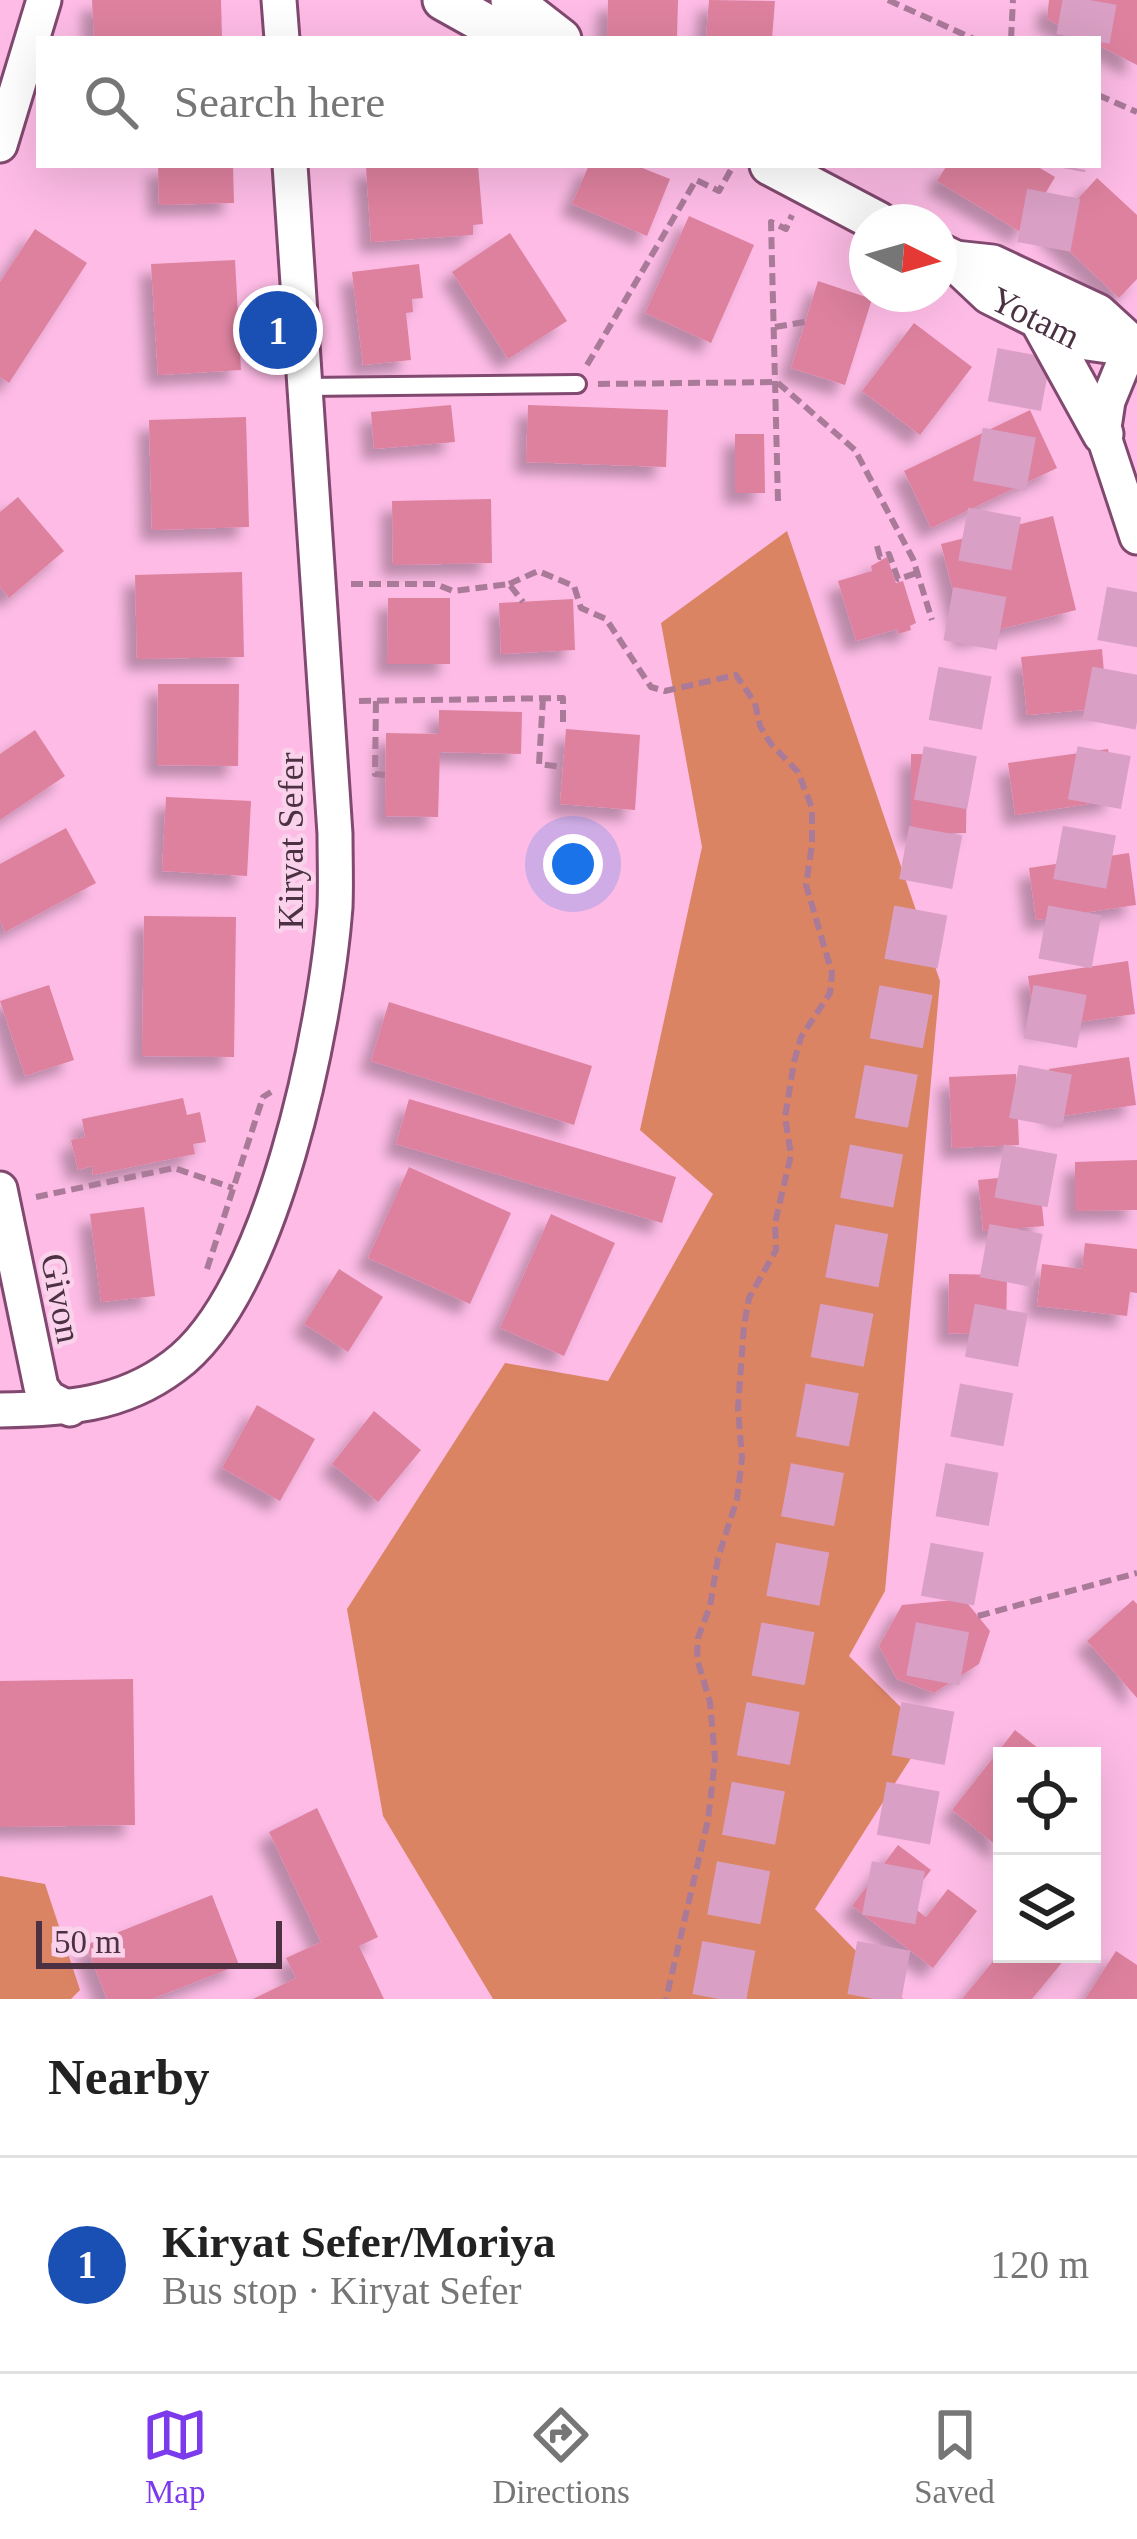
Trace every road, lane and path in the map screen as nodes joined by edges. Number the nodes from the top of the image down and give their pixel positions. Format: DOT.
graph roads {
  1 [pos="44,0"];
  2 [pos="279,0"];
  3 [pos="443,0"];
  4 [pos="512,0"];
  5 [pos="888,0"];
  6 [pos="1013,0"];
  7 [pos="282,36"];
  8 [pos="508,36"];
  9 [pos="557,36"];
  10 [pos="967,36"];
  11 [pos="1011,36"];
  12 [pos="1101,96"];
  13 [pos="1137,112"];
  14 [pos="0,146"];
  15 [pos="290,168"];
  16 [pos="732,168"];
  17 [pos="776,168"];
  18 [pos="849,207"];
  19 [pos="786,229"];
  20 [pos="957,259"];
  21 [pos="957,266"];
  22 [pos="1040,320"];
  23 [pos="805,322"];
  24 [pos="775,327"];
  25 [pos="1134,346"];
  26 [pos="777,382"];
  27 [pos="577,384"];
  28 [pos="305,387"];
  29 [pos="1102,434"];
  30 [pos="778,501"];
  31 [pos="1137,537"];
  32 [pos="877,546"];
  33 [pos="917,573"];
  34 [pos="509,584"];
  35 [pos="318,585"];
  36 [pos="523,602"];
  37 [pos="932,620"];
  38 [pos="543,698"];
  39 [pos="476,699"];
  40 [pos="365,701"];
  41 [pos="376,701"];
  42 [pos="475,711"];
  43 [pos="563,724"];
  44 [pos="562,767"];
  45 [pos="386,775"];
  46 [pos="309,1066"];
  47 [pos="235,1189"];
  48 [pos="2,1196"];
  49 [pos="206,1282"];
  50 [pos="70,1408"];
  51 [pos="0,1410"];
  52 [pos="1137,1573"];
  53 [pos="978,1616"];
  54 [pos="666,1999"];
  1 -- 14 [label="street"];
  2 -- 7 [label="street"];
  3 -- 8 [label="street"];
  4 -- 9 [label="street"];
  5 -- 10 [label="path"];
  6 -- 11 [label="path"];
  12 -- 13 [label="path"];
  15 -- 28 [label="street, Kiryat Sefer"];
  16 -- 27 [label="path"];
  17 -- 18 [label="street"];
  19 -- 24 [label="path"];
  20 -- 25 [label="street, Yotam"];
  21 -- 22 [label="street, Yotam"];
  22 -- 25 [label="street, Yotam"];
  22 -- 29 [label="street"];
  23 -- 24 [label="path"];
  24 -- 26 [label="path"];
  25 -- 29 [label="street"];
  26 -- 27 [label="path"];
  26 -- 30 [label="path"];
  26 -- 33 [label="path"];
  27 -- 28 [label="lane"];
  28 -- 35 [label="street, Kiryat Sefer"];
  29 -- 31 [label="street"];
  32 -- 33 [label="path"];
  33 -- 37 [label="path"];
  34 -- 35 [label="path"];
  34 -- 36 [label="path"];
  34 -- 54 [label="path"];
  35 -- 46 [label="street, Kiryat Sefer"];
  38 -- 39 [label="path"];
  38 -- 43 [label="path"];
  38 -- 44 [label="path"];
  39 -- 41 [label="path"];
  39 -- 42 [label="path"];
  40 -- 41 [label="path"];
  41 -- 45 [label="path"];
  46 -- 47 [label="path"];
  46 -- 50 [label="street, Kiryat Sefer"];
  47 -- 48 [label="path"];
  47 -- 49 [label="path"];
  48 -- 50 [label="street, Givon"];
  50 -- 51 [label="street, Kiryat Sefer"];
  52 -- 53 [label="path"];
}
